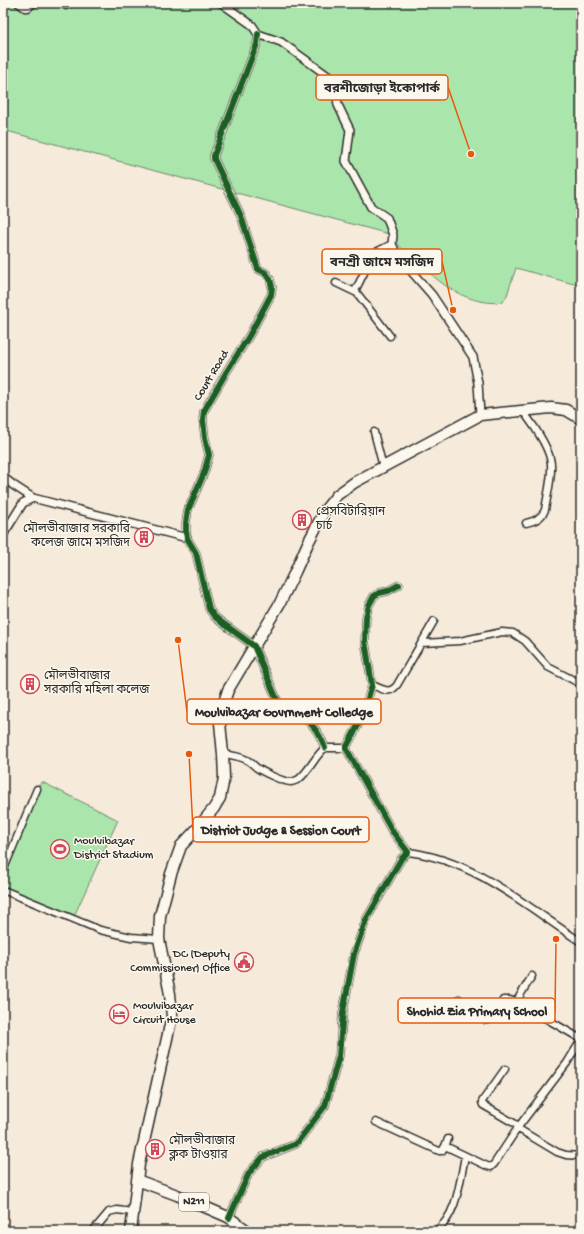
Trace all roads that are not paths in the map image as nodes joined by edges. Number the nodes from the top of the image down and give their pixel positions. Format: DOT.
graph roads {
  1 [pos="18,3"];
  2 [pos="34,3"];
  3 [pos="62,3"];
  4 [pos="70,3"];
  5 [pos="221,3"];
  6 [pos="258,34"];
  7 [pos="392,244"];
  8 [pos="336,283"];
  9 [pos="355,291"];
  10 [pos="390,336"];
  11 [pos="522,410"];
  12 [pos="480,415"];
  13 [pos="581,419"];
  14 [pos="374,432"];
  15 [pos="383,467"];
  16 [pos="3,477"];
  17 [pos="33,498"];
  18 [pos="526,523"];
  19 [pos="6,527"];
  20 [pos="3,537"];
  21 [pos="187,538"];
  22 [pos="399,586"];
  23 [pos="434,621"];
  24 [pos="422,642"];
  25 [pos="254,646"];
  26 [pos="581,684"];
  27 [pos="372,685"];
  28 [pos="325,748"];
  29 [pos="346,748"];
  30 [pos="223,754"];
  31 [pos="37,789"];
  32 [pos="408,852"];
  33 [pos="3,871"];
  34 [pos="3,890"];
  35 [pos="159,939"];
  36 [pos="581,942"];
  37 [pos="532,976"];
  38 [pos="459,999"];
  39 [pos="516,1002"];
  40 [pos="581,1039"];
  41 [pos="505,1069"];
  42 [pos="376,1122"];
  43 [pos="518,1127"];
  44 [pos="448,1138"];
  45 [pos="445,1146"];
  46 [pos="465,1156"];
  47 [pos="581,1156"];
  48 [pos="137,1180"];
  49 [pos="133,1212"];
  50 [pos="229,1218"];
  51 [pos="93,1231"];
  52 [pos="131,1231"];
  53 [pos="248,1231"];
  54 [pos="435,1231"];
  1 -- 2 [label="street"];
  3 -- 4 [label="street"];
  5 -- 6 [label="street"];
  6 -- 7 [label="street"];
  6 -- 21 [label="street, Court Road"];
  7 -- 9 [label="street"];
  7 -- 12 [label="street"];
  8 -- 9 [label="street"];
  9 -- 10 [label="street"];
  11 -- 12 [label="highway"];
  11 -- 13 [label="highway"];
  11 -- 18 [label="street"];
  12 -- 15 [label="highway"];
  14 -- 15 [label="street"];
  15 -- 25 [label="highway"];
  16 -- 17 [label="street"];
  17 -- 19 [label="street"];
  17 -- 21 [label="street"];
  19 -- 20 [label="street"];
  21 -- 25 [label="street, Court Road"];
  22 -- 27 [label="street"];
  23 -- 24 [label="street"];
  24 -- 26 [label="street"];
  24 -- 27 [label="street"];
  25 -- 28 [label="street"];
  25 -- 30 [label="highway"];
  27 -- 29 [label="street"];
  28 -- 29 [label="street"];
  28 -- 30 [label="street"];
  29 -- 32 [label="street"];
  30 -- 35 [label="highway"];
  31 -- 33 [label="street"];
  32 -- 36 [label="street"];
  32 -- 50 [label="street"];
  34 -- 35 [label="street"];
  35 -- 48 [label="highway"];
  37 -- 39 [label="street"];
  38 -- 39 [label="street"];
  39 -- 40 [label="street"];
  40 -- 43 [label="street"];
  41 -- 43 [label="street"];
  42 -- 45 [label="street"];
  43 -- 46 [label="street"];
  43 -- 47 [label="street"];
  44 -- 45 [label="street"];
  45 -- 46 [label="street"];
  46 -- 54 [label="street"];
  48 -- 49 [label="highway"];
  48 -- 50 [label="highway, N211"];
  49 -- 51 [label="street"];
  49 -- 52 [label="highway"];
  50 -- 53 [label="highway, N211"];
}
